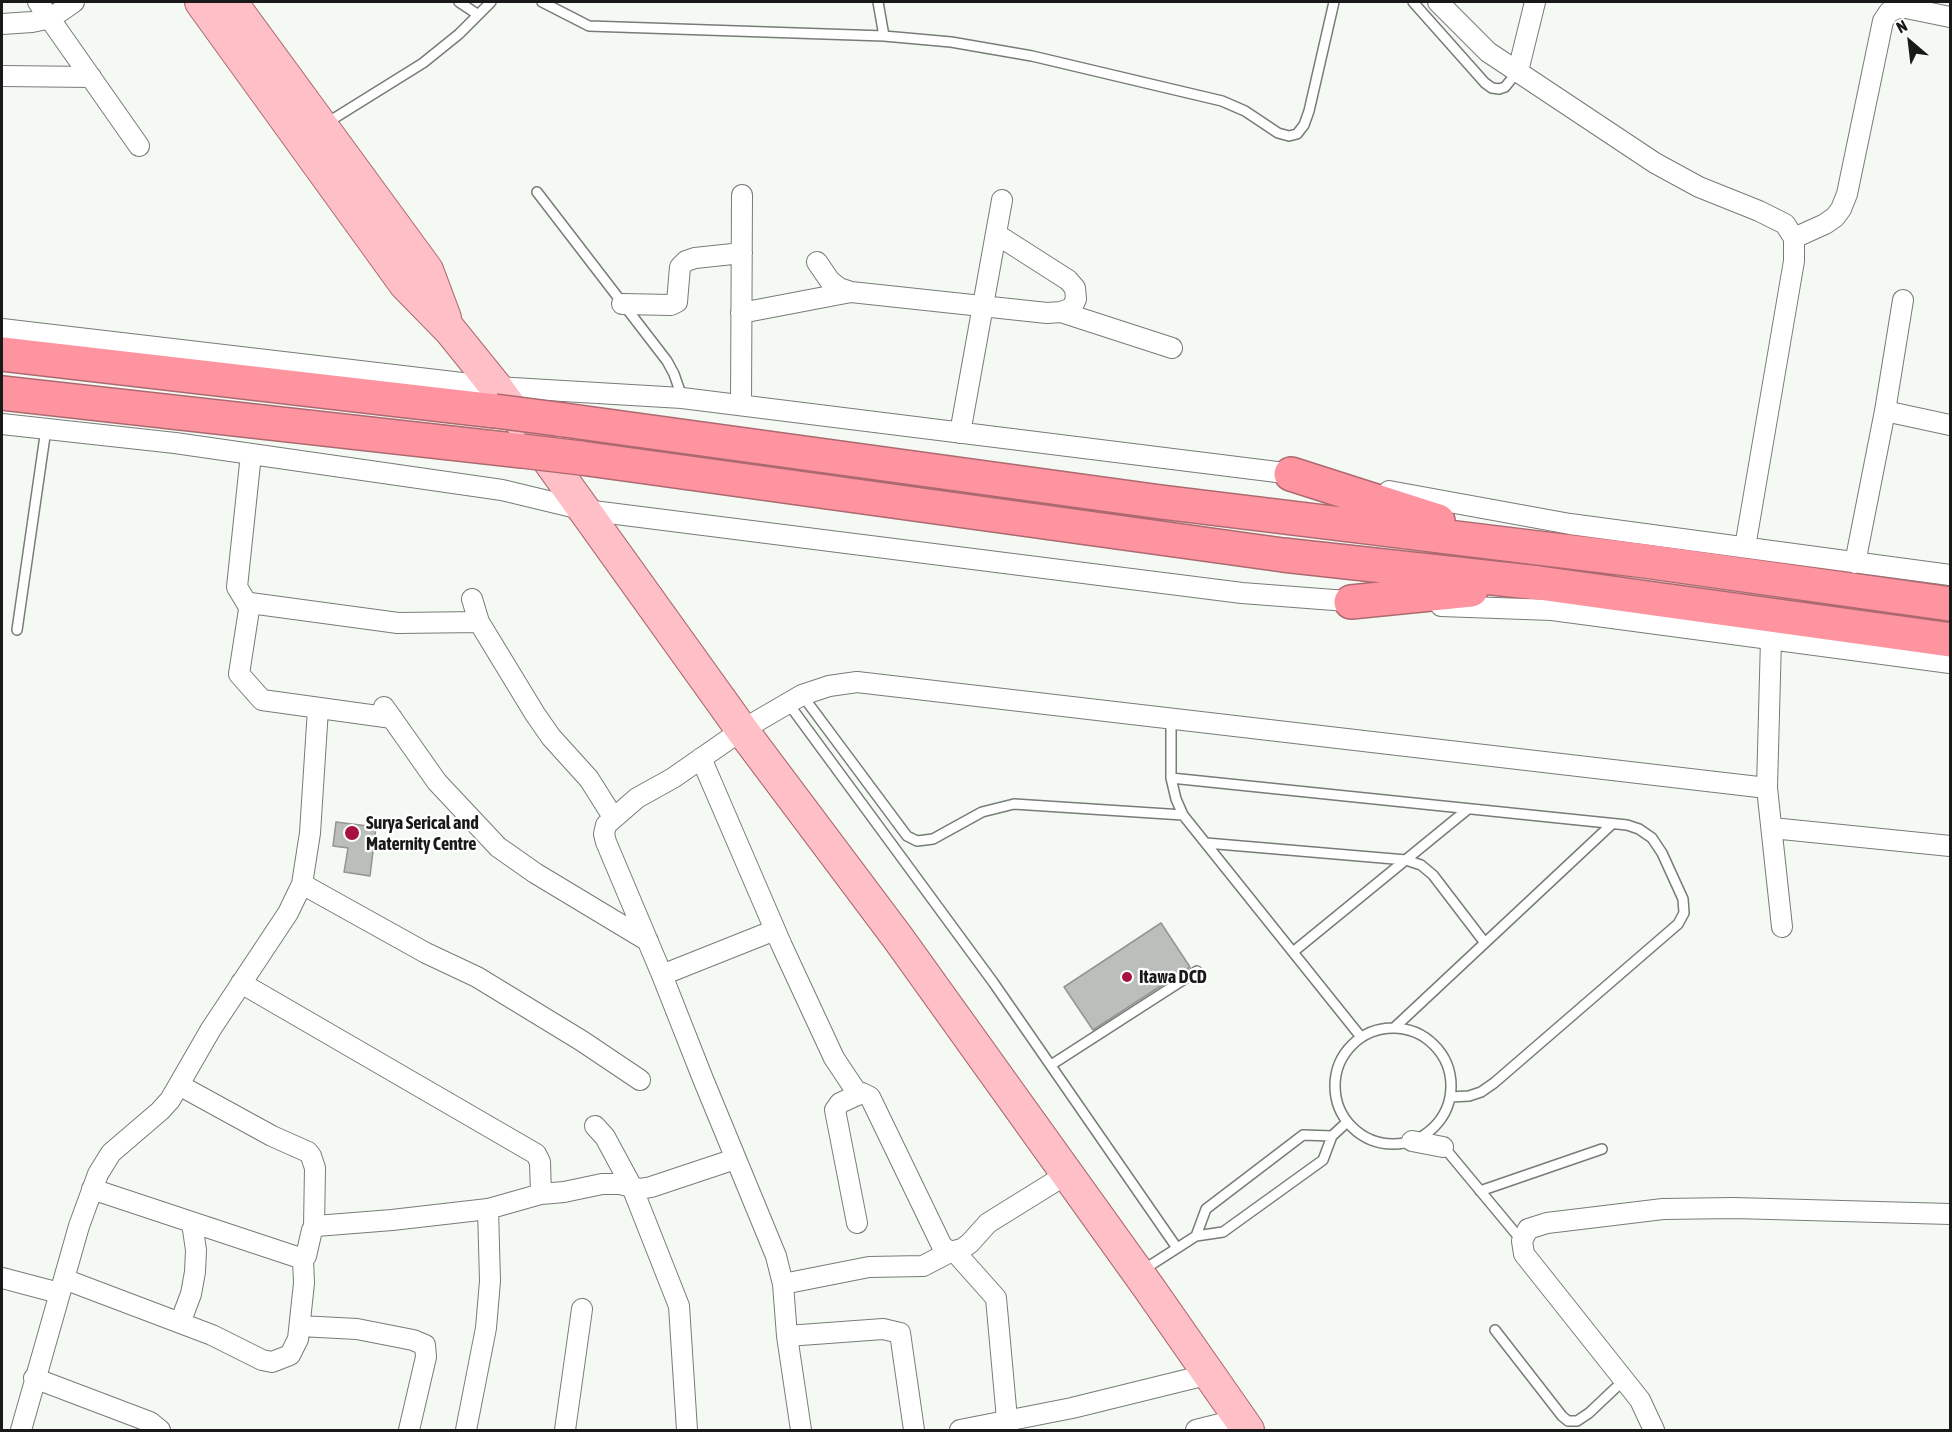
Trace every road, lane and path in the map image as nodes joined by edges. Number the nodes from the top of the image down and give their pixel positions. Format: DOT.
graph roads {
  1 [pos="38,2"];
  2 [pos="74,2"];
  3 [pos="201,2"];
  4 [pos="231,2"];
  5 [pos="459,2"];
  6 [pos="491,2"];
  7 [pos="542,2"];
  8 [pos="878,2"];
  9 [pos="1334,2"];
  10 [pos="1413,2"];
  11 [pos="1437,2"];
  12 [pos="1535,2"];
  13 [pos="477,14"];
  14 [pos="1950,17"];
  15 [pos="51,18"];
  16 [pos="2,24"];
  17 [pos="884,36"];
  18 [pos="1516,74"];
  19 [pos="2,76"];
  20 [pos="92,77"];
  21 [pos="322,126"];
  22 [pos="139,146"];
  23 [pos="537,192"];
  24 [pos="742,195"];
  25 [pos="1002,200"];
  26 [pos="996,234"];
  27 [pos="1794,238"];
  28 [pos="742,253"];
  29 [pos="817,262"];
  30 [pos="851,292"];
  31 [pos="1903,300"];
  32 [pos="622,304"];
  33 [pos="984,308"];
  34 [pos="1062,312"];
  35 [pos="741,313"];
  36 [pos="2,329"];
  37 [pos="450,330"];
  38 [pos="1172,348"];
  39 [pos="2,354"];
  40 [pos="2,393"];
  41 [pos="682,398"];
  42 [pos="495,399"];
  43 [pos="741,405"];
  44 [pos="1885,411"];
  45 [pos="2,424"];
  46 [pos="1950,425"];
  47 [pos="46,429"];
  48 [pos="960,433"];
  49 [pos="251,454"];
  50 [pos="1291,474"];
  51 [pos="585,510"];
  52 [pos="1510,545"];
  53 [pos="1745,547"];
  54 [pos="1855,563"];
  55 [pos="1950,575"];
  56 [pos="1539,583"];
  57 [pos="472,599"];
  58 [pos="1351,602"];
  59 [pos="1950,604"];
  60 [pos="249,608"];
  61 [pos="479,622"];
  62 [pos="17,630"];
  63 [pos="1771,639"];
  64 [pos="1950,640"];
  65 [pos="1950,663"];
  66 [pos="795,699"];
  67 [pos="318,708"];
  68 [pos="1171,717"];
  69 [pos="742,730"];
  70 [pos="701,758"];
  71 [pos="1171,778"];
  72 [pos="1767,788"];
  73 [pos="1468,809"];
  74 [pos="1183,815"];
  75 [pos="613,818"];
  76 [pos="1612,824"];
  77 [pos="1772,828"];
  78 [pos="1206,843"];
  79 [pos="1950,846"];
  80 [pos="1406,860"];
  81 [pos="302,884"];
  82 [pos="1782,927"];
  83 [pos="775,930"];
  84 [pos="648,941"];
  85 [pos="1485,943"];
  86 [pos="1293,952"];
  87 [pos="1197,971"];
  88 [pos="662,975"];
  89 [pos="241,983"];
  90 [pos="1394,1028"];
  91 [pos="1361,1037"];
  92 [pos="1051,1065"];
  93 [pos="640,1080"];
  94 [pos="179,1085"];
  95 [pos="858,1094"];
  96 [pos="1450,1097"];
  97 [pos="1346,1123"];
  98 [pos="595,1126"];
  99 [pos="1430,1131"];
  100 [pos="1332,1136"];
  101 [pos="1412,1141"];
  102 [pos="1443,1147"];
  103 [pos="1602,1149"];
  104 [pos="735,1158"];
  105 [pos="1067,1174"];
  106 [pos="632,1187"];
  107 [pos="92,1189"];
  108 [pos="1480,1191"];
  109 [pos="541,1194"];
  110 [pos="488,1209"];
  111 [pos="1950,1214"];
  112 [pos="192,1223"];
  113 [pos="857,1223"];
  114 [pos="314,1227"];
  115 [pos="1196,1236"];
  116 [pos="1522,1241"];
  117 [pos="1178,1248"];
  118 [pos="952,1252"];
  119 [pos="303,1259"];
  120 [pos="1139,1274"];
  121 [pos="2,1278"];
  122 [pos="783,1284"];
  123 [pos="61,1286"];
  124 [pos="582,1309"];
  125 [pos="180,1323"];
  126 [pos="300,1326"];
  127 [pos="1495,1330"];
  128 [pos="787,1336"];
  129 [pos="1210,1374"];
  130 [pos="34,1378"];
  131 [pos="1624,1380"];
  132 [pos="1244,1425"];
  133 [pos="1007,1426"];
  134 [pos="21,1431"];
  135 [pos="160,1431"];
  136 [pos="409,1431"];
  137 [pos="466,1431"];
  138 [pos="565,1431"];
  139 [pos="687,1431"];
  140 [pos="801,1431"];
  141 [pos="914,1431"];
  142 [pos="960,1431"];
  143 [pos="1196,1431"];
  144 [pos="1654,1431"];
  1 -- 15 [label="street"];
  2 -- 15 [label="street"];
  3 -- 37 [label="main road"];
  4 -- 21 [label="main road"];
  5 -- 13 [label="lane"];
  6 -- 13 [label="lane"];
  7 -- 17 [label="lane"];
  8 -- 17 [label="lane"];
  9 -- 17 [label="lane"];
  10 -- 18 [label="lane"];
  11 -- 18 [label="street"];
  12 -- 18 [label="street"];
  13 -- 21 [label="lane"];
  14 -- 27 [label="street"];
  15 -- 16 [label="street"];
  15 -- 20 [label="street"];
  18 -- 27 [label="street"];
  19 -- 20 [label="street"];
  20 -- 22 [label="street"];
  21 -- 37 [label="main road"];
  23 -- 32 [label="lane"];
  24 -- 28 [label="street"];
  25 -- 26 [label="street"];
  26 -- 33 [label="street"];
  26 -- 34 [label="street"];
  27 -- 53 [label="street"];
  28 -- 32 [label="street"];
  28 -- 35 [label="street"];
  29 -- 30 [label="street"];
  30 -- 33 [label="street"];
  30 -- 35 [label="street"];
  31 -- 44 [label="street"];
  32 -- 41 [label="lane"];
  33 -- 34 [label="street"];
  33 -- 48 [label="street"];
  34 -- 38 [label="street"];
  35 -- 43 [label="street"];
  36 -- 42 [label="street"];
  37 -- 42 [label="main road"];
  39 -- 42 [label="highway"];
  40 -- 56 [label="highway, bridge"];
  41 -- 42 [label="street"];
  41 -- 43 [label="street"];
  42 -- 51 [label="main road"];
  42 -- 52 [label="highway, bridge"];
  43 -- 48 [label="street"];
  44 -- 46 [label="street"];
  44 -- 54 [label="street"];
  45 -- 47 [label="street"];
  47 -- 49 [label="street"];
  47 -- 62 [label="lane"];
  48 -- 50 [label="street"];
  49 -- 51 [label="street"];
  49 -- 60 [label="street"];
  50 -- 52 [label="highway"];
  50 -- 53 [label="street"];
  51 -- 58 [label="street"];
  51 -- 69 [label="main road"];
  52 -- 59 [label="highway"];
  53 -- 54 [label="street"];
  54 -- 55 [label="street"];
  56 -- 58 [label="highway"];
  56 -- 64 [label="highway"];
  57 -- 61 [label="street"];
  58 -- 63 [label="street"];
  60 -- 61 [label="street"];
  60 -- 67 [label="street"];
  61 -- 75 [label="street"];
  63 -- 65 [label="street"];
  63 -- 72 [label="street"];
  66 -- 68 [label="street"];
  66 -- 69 [label="street"];
  66 -- 74 [label="lane"];
  66 -- 92 [label="lane"];
  67 -- 81 [label="street"];
  67 -- 84 [label="street"];
  68 -- 71 [label="lane"];
  68 -- 72 [label="street"];
  69 -- 70 [label="street"];
  69 -- 105 [label="main road"];
  70 -- 75 [label="street"];
  70 -- 83 [label="street"];
  71 -- 73 [label="lane"];
  71 -- 74 [label="lane"];
  72 -- 77 [label="street"];
  73 -- 76 [label="lane"];
  73 -- 80 [label="lane"];
  74 -- 78 [label="lane"];
  75 -- 84 [label="street"];
  76 -- 85 [label="lane"];
  76 -- 96 [label="lane"];
  77 -- 79 [label="street"];
  77 -- 82 [label="street"];
  78 -- 80 [label="lane"];
  78 -- 86 [label="lane"];
  80 -- 85 [label="lane"];
  80 -- 86 [label="lane"];
  81 -- 89 [label="street"];
  81 -- 93 [label="street"];
  83 -- 88 [label="street"];
  83 -- 95 [label="street"];
  84 -- 88 [label="street"];
  85 -- 90 [label="lane"];
  86 -- 91 [label="lane"];
  87 -- 92 [label="lane"];
  88 -- 104 [label="street"];
  89 -- 94 [label="street"];
  89 -- 109 [label="street"];
  90 -- 91 [label="lane"];
  90 -- 96 [label="lane"];
  91 -- 97 [label="lane"];
  92 -- 117 [label="lane"];
  94 -- 107 [label="street"];
  94 -- 114 [label="street"];
  95 -- 113 [label="street"];
  95 -- 118 [label="street"];
  96 -- 99 [label="lane"];
  97 -- 100 [label="lane"];
  97 -- 101 [label="lane"];
  98 -- 106 [label="street"];
  99 -- 101 [label="lane"];
  99 -- 102 [label="lane"];
  100 -- 115 [label="lane"];
  100 -- 115 [label="lane"];
  101 -- 102 [label="street"];
  102 -- 108 [label="lane"];
  103 -- 108 [label="lane"];
  104 -- 106 [label="street"];
  104 -- 122 [label="street"];
  105 -- 118 [label="street"];
  105 -- 120 [label="main road"];
  106 -- 109 [label="street"];
  106 -- 139 [label="street"];
  107 -- 112 [label="street"];
  107 -- 123 [label="street"];
  108 -- 116 [label="lane"];
  109 -- 110 [label="street"];
  110 -- 114 [label="street"];
  110 -- 137 [label="street"];
  111 -- 116 [label="street"];
  112 -- 119 [label="street"];
  112 -- 125 [label="street"];
  114 -- 119 [label="street"];
  115 -- 117 [label="lane"];
  116 -- 131 [label="street"];
  117 -- 120 [label="lane"];
  118 -- 122 [label="street"];
  118 -- 133 [label="street"];
  119 -- 126 [label="street"];
  120 -- 129 [label="main road"];
  121 -- 123 [label="street"];
  122 -- 128 [label="street"];
  123 -- 125 [label="street"];
  123 -- 130 [label="street"];
  124 -- 138 [label="street"];
  125 -- 126 [label="street"];
  126 -- 136 [label="street"];
  127 -- 131 [label="lane"];
  128 -- 140 [label="street"];
  128 -- 141 [label="street"];
  129 -- 132 [label="main road"];
  129 -- 133 [label="street"];
  130 -- 134 [label="street"];
  130 -- 135 [label="street"];
  131 -- 144 [label="street"];
  132 -- 143 [label="street"];
  133 -- 142 [label="street"];
}
